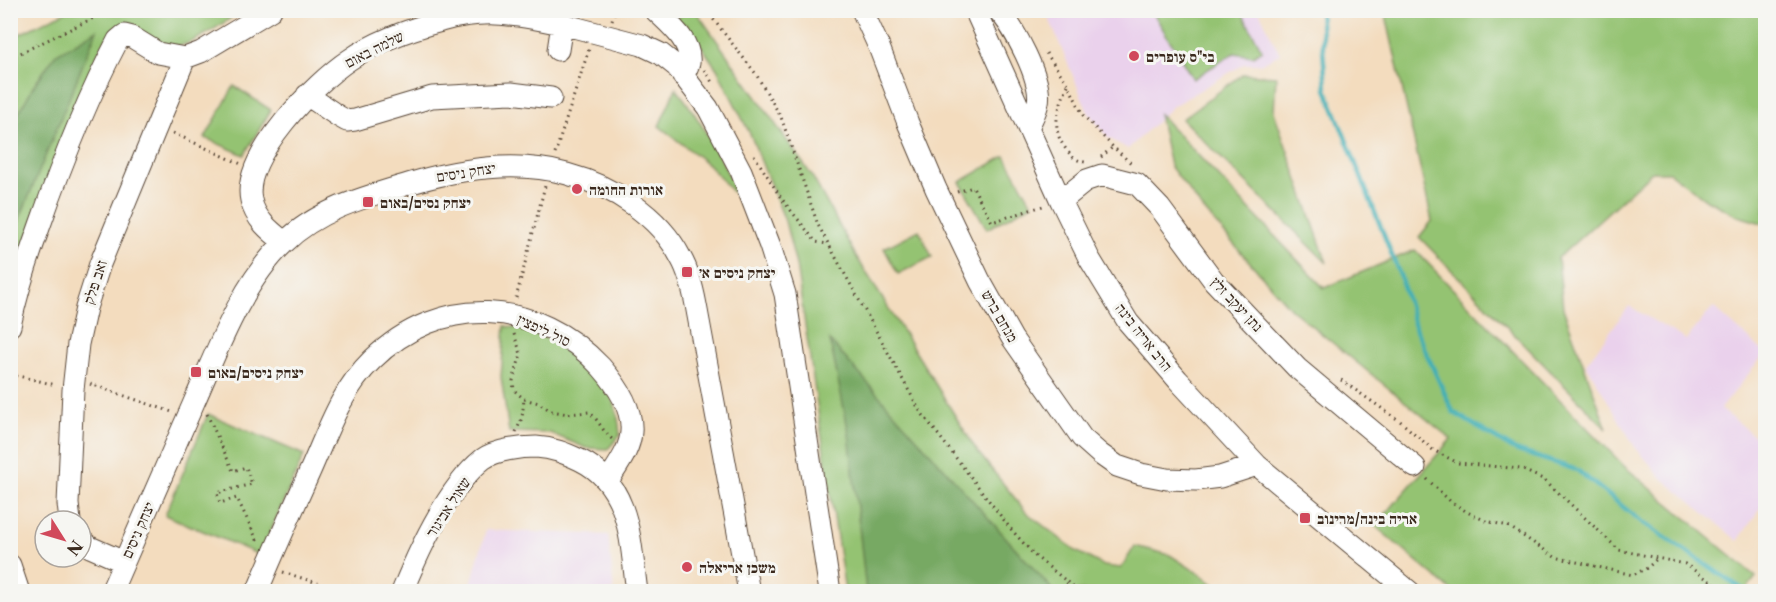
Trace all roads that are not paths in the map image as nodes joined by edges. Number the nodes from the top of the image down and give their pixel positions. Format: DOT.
graph roads {
  1 [pos="271,10"];
  2 [pos="654,10"];
  3 [pos="862,10"];
  4 [pos="975,10"];
  5 [pos="998,10"];
  6 [pos="562,24"];
  7 [pos="558,50"];
  8 [pos="185,58"];
  9 [pos="693,73"];
  10 [pos="307,95"];
  11 [pos="551,98"];
  12 [pos="1028,128"];
  13 [pos="1061,201"];
  14 [pos="284,242"];
  15 [pos="10,326"];
  16 [pos="1257,465"];
  17 [pos="1415,467"];
  18 [pos="608,481"];
  19 [pos="69,509"];
  20 [pos="93,548"];
  21 [pos="124,562"];
  22 [pos="10,565"];
  23 [pos="19,591"];
  24 [pos="111,591"];
  25 [pos="257,591"];
  26 [pos="402,591"];
  27 [pos="637,591"];
  28 [pos="750,591"];
  29 [pos="830,591"];
  30 [pos="1410,591"];
  1 -- 8 [label="street"];
  2 -- 9 [label="street"];
  3 -- 16 [label="street, מנחם ברש"];
  4 -- 12 [label="street, הרב אריה בינה"];
  5 -- 12 [label="street"];
  6 -- 7 [label="street"];
  6 -- 9 [label="street, שלמה באום"];
  6 -- 10 [label="street, שלמה באום"];
  8 -- 15 [label="street"];
  8 -- 19 [label="street, זאב פלק"];
  9 -- 29 [label="street, שלמה באום"];
  10 -- 11 [label="street"];
  10 -- 14 [label="street, שלמה באום"];
  12 -- 13 [label="street, הרב אריה בינה"];
  13 -- 16 [label="street, הרב אריה בינה"];
  13 -- 17 [label="street, נתן יעקב זלץ"];
  14 -- 21 [label="street, יצחק ניסים"];
  14 -- 28 [label="street, יצחק ניסים"];
  16 -- 30 [label="street, הרב אריה בינה"];
  18 -- 25 [label="street, סול ליפצין"];
  18 -- 26 [label="street, שאול אביגור"];
  18 -- 27 [label="street, שאול אביגור"];
  20 -- 21 [label="street"];
  21 -- 24 [label="street, יצחק ניסים"];
  22 -- 23 [label="street"];
}
